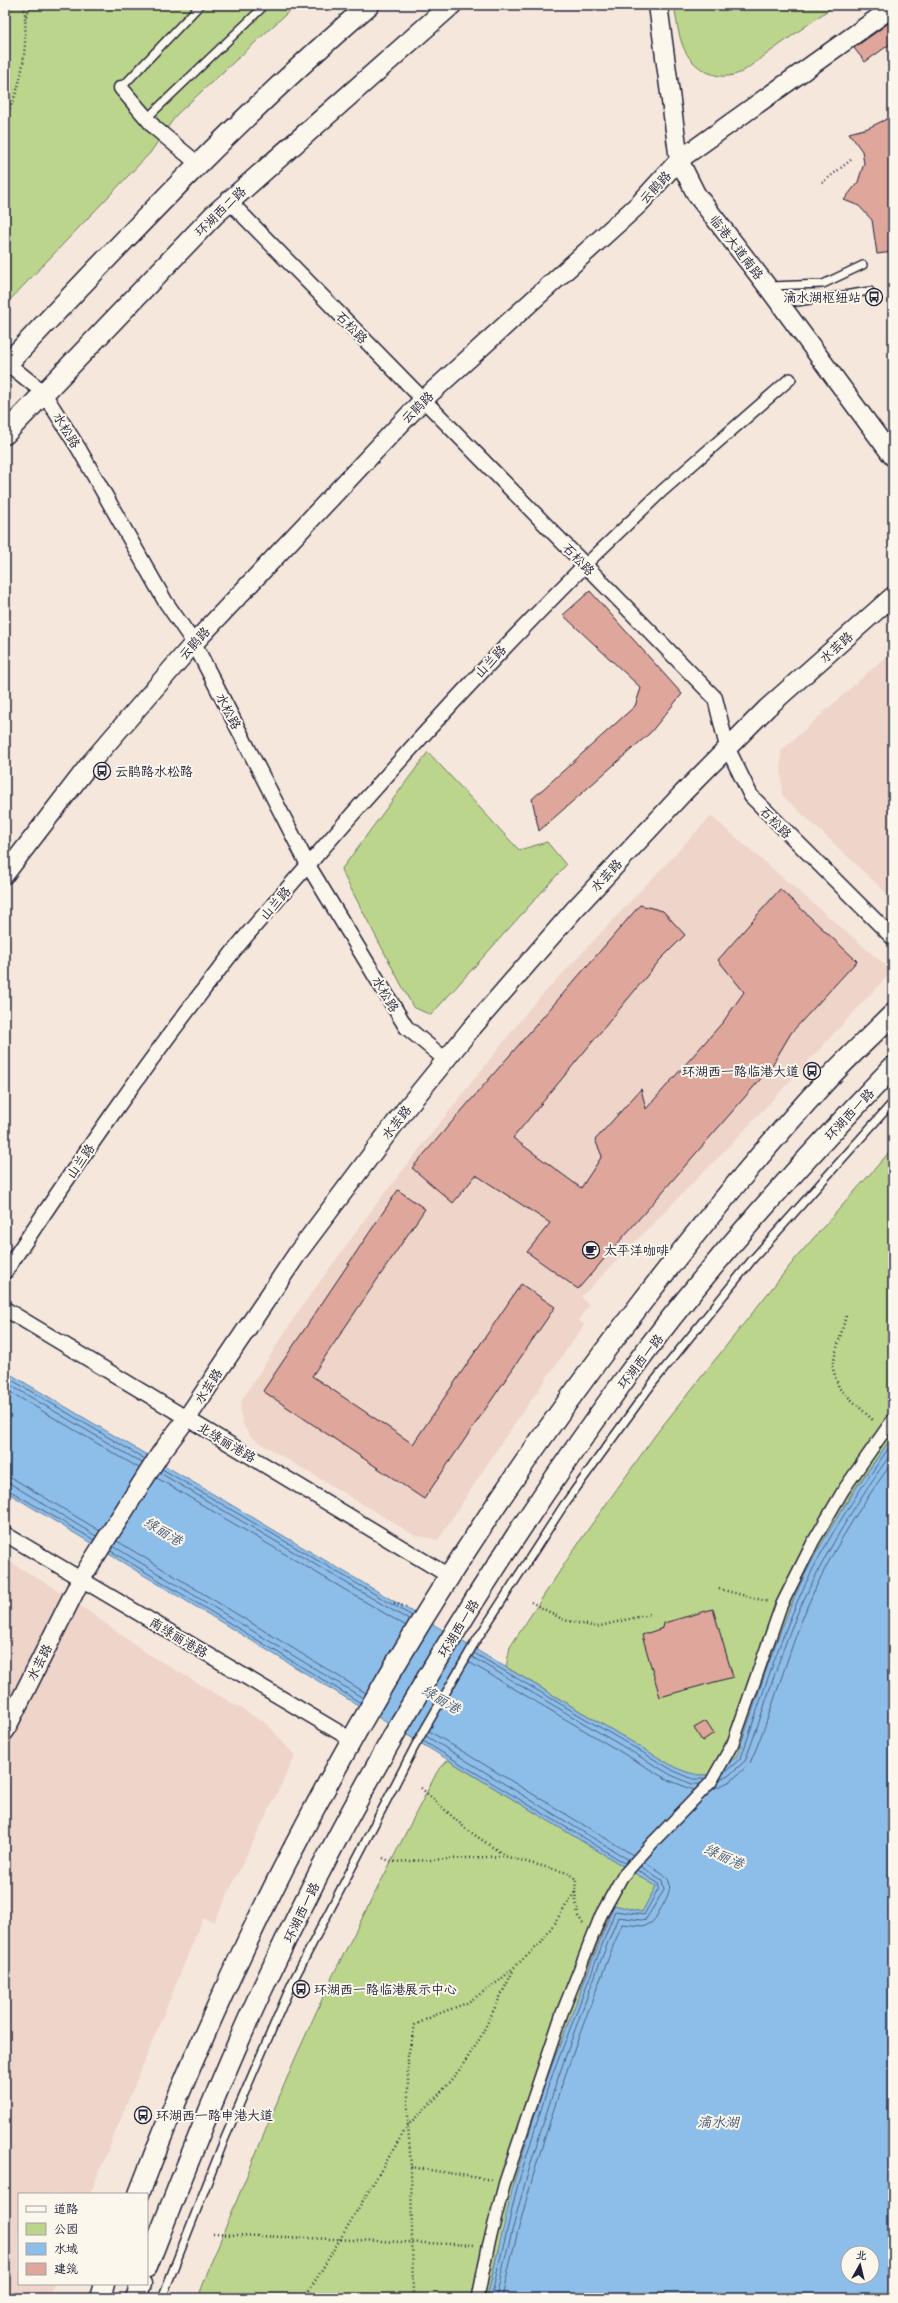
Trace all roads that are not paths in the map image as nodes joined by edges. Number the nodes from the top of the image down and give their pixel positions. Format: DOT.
graph roads {
  1 [pos="200,5"];
  2 [pos="261,5"];
  3 [pos="369,5"];
  4 [pos="451,5"];
  5 [pos="658,5"];
  6 [pos="893,7"];
  7 [pos="121,88"];
  8 [pos="147,118"];
  9 [pos="679,160"];
  10 [pos="197,164"];
  11 [pos="229,201"];
  12 [pos="863,265"];
  13 [pos="767,286"];
  14 [pos="870,292"];
  15 [pos="6,365"];
  16 [pos="790,379"];
  17 [pos="44,392"];
  18 [pos="423,400"];
  19 [pos="5,434"];
  20 [pos="893,457"];
  21 [pos="585,565"];
  22 [pos="893,596"];
  23 [pos="194,643"];
  24 [pos="727,747"];
  25 [pos="308,865"];
  26 [pos="5,874"];
  27 [pos="893,938"];
  28 [pos="893,1014"];
  29 [pos="446,1060"];
  30 [pos="893,1067"];
  31 [pos="893,1102"];
  32 [pos="5,1272"];
  33 [pos="5,1308"];
  34 [pos="187,1418"];
  35 [pos="893,1419"];
  36 [pos="5,1534"];
  37 [pos="449,1576"];
  38 [pos="81,1579"];
  39 [pos="5,1731"];
  40 [pos="352,1740"];
  41 [pos="138,2193"];
  42 [pos="148,2264"];
  43 [pos="104,2285"];
  44 [pos="140,2285"];
  45 [pos="100,2298"];
  46 [pos="136,2298"];
  47 [pos="162,2298"];
  48 [pos="478,2298"];
  1 -- 7 [label="lane"];
  2 -- 8 [label="lane"];
  3 -- 10 [label="main road"];
  4 -- 11 [label="main road, 环湖西二路"];
  5 -- 9 [label="street, 临港大道南路"];
  6 -- 9 [label="street, 云鹃路"];
  7 -- 8 [label="street"];
  8 -- 10 [label="street"];
  9 -- 13 [label="street, 临港大道南路"];
  9 -- 18 [label="street, 云鹃路"];
  10 -- 15 [label="main road"];
  11 -- 17 [label="main road, 环湖西二路"];
  11 -- 18 [label="street, 石松路"];
  12 -- 13 [label="lane"];
  13 -- 14 [label="lane"];
  13 -- 20 [label="street, 临港大道南路"];
  15 -- 17 [label="street, 水松路"];
  16 -- 21 [label="street"];
  17 -- 19 [label="main road, 环湖西二路"];
  17 -- 23 [label="street, 水松路"];
  18 -- 21 [label="street, 石松路"];
  18 -- 23 [label="street, 云鹃路"];
  21 -- 24 [label="street, 石松路"];
  21 -- 25 [label="street, 山兰路"];
  22 -- 24 [label="street, 水芸路"];
  23 -- 25 [label="street, 水松路"];
  23 -- 26 [label="street, 云鹃路"];
  24 -- 27 [label="street, 石松路"];
  24 -- 29 [label="street, 水芸路"];
  25 -- 29 [label="street, 水松路"];
  25 -- 32 [label="street, 山兰路"];
  28 -- 37 [label="main road"];
  29 -- 34 [label="street, 水芸路"];
  30 -- 42 [label="main road, 环湖西一路"];
  31 -- 47 [label="lane"];
  33 -- 34 [label="street, 北绿丽港路"];
  34 -- 37 [label="street, 北绿丽港路"];
  34 -- 38 [label="street, 水芸路"];
  35 -- 48 [label="street"];
  36 -- 38 [label="street, 南绿丽港路"];
  37 -- 40 [label="main road"];
  38 -- 39 [label="street, 水芸路"];
  38 -- 40 [label="street, 南绿丽港路"];
  40 -- 41 [label="main road"];
  43 -- 45 [label="main road"];
  44 -- 46 [label="main road"];
}
